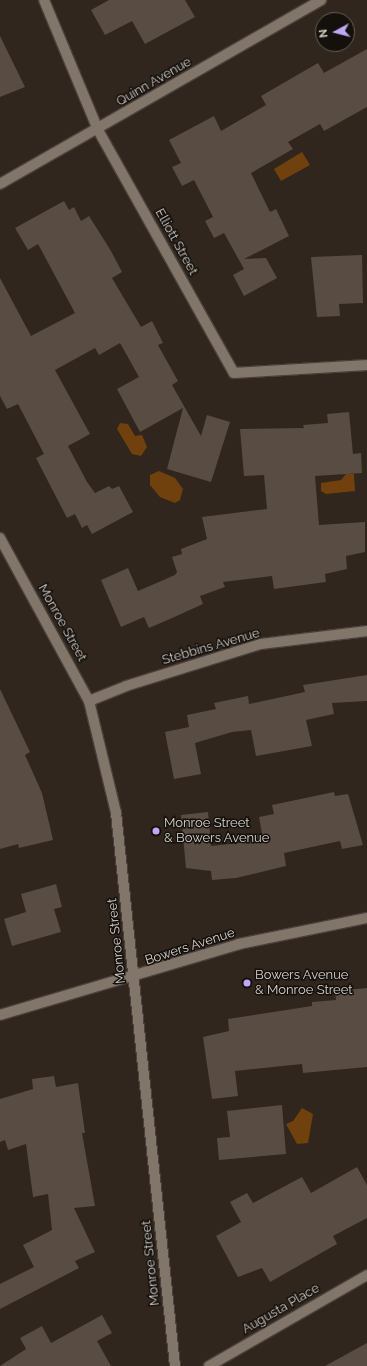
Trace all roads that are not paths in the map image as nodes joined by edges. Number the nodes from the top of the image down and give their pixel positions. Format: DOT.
graph roads {
  1 [pos="44,0"];
  2 [pos="321,0"];
  3 [pos="98,130"];
  4 [pos="0,184"];
  5 [pos="367,365"];
  6 [pos="0,538"];
  7 [pos="367,631"];
  8 [pos="89,701"];
  9 [pos="367,918"];
  10 [pos="134,978"];
  11 [pos="0,1016"];
  12 [pos="367,1275"];
  13 [pos="175,1366"];
  14 [pos="209,1366"];
  1 -- 3 [label="street, Elliott Street"];
  2 -- 3 [label="street, Quinn Avenue"];
  3 -- 4 [label="street, Quinn Avenue"];
  3 -- 5 [label="street, Elliott Street"];
  6 -- 8 [label="street, Monroe Street"];
  7 -- 8 [label="street, Stebbins Avenue"];
  8 -- 10 [label="street, Monroe Street"];
  9 -- 10 [label="street, Bowers Avenue"];
  10 -- 11 [label="street, Bowers Avenue"];
  10 -- 13 [label="street, Monroe Street"];
  12 -- 14 [label="street, Augusta Place"];
}
